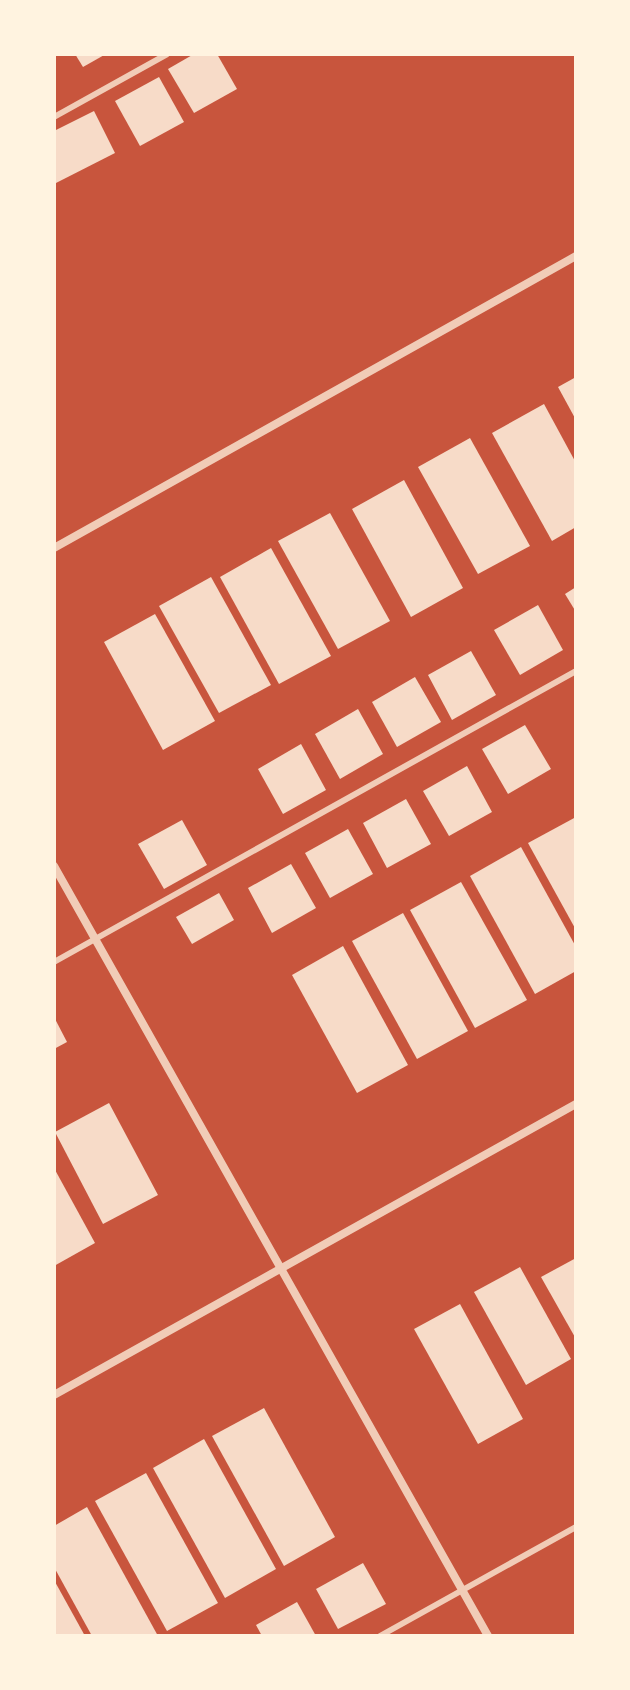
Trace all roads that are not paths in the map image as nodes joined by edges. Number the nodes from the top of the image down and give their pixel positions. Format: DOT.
graph roads {
  1 [pos="167,54"];
  2 [pos="54,117"];
  3 [pos="576,256"];
  4 [pos="54,548"];
  5 [pos="576,671"];
  6 [pos="54,866"];
  7 [pos="95,939"];
  8 [pos="54,962"];
  9 [pos="576,1104"];
  10 [pos="281,1269"];
  11 [pos="54,1395"];
  12 [pos="576,1527"];
  13 [pos="462,1590"];
  14 [pos="380,1636"];
  15 [pos="488,1636"];
  1 -- 2 [label="lane"];
  3 -- 4 [label="street"];
  5 -- 7 [label="lane"];
  6 -- 7 [label="street"];
  7 -- 8 [label="lane"];
  7 -- 10 [label="street"];
  9 -- 10 [label="street"];
  10 -- 11 [label="street"];
  10 -- 13 [label="street"];
  12 -- 13 [label="lane"];
  13 -- 14 [label="lane"];
  13 -- 15 [label="street"];
}
